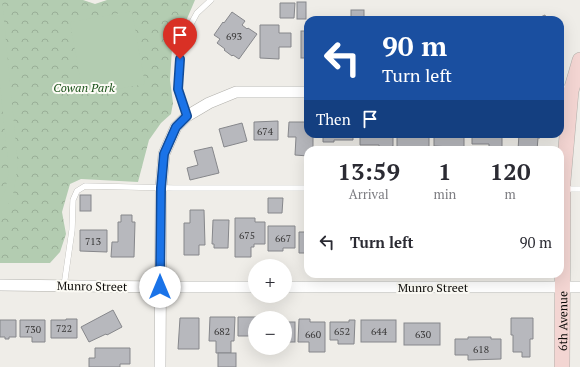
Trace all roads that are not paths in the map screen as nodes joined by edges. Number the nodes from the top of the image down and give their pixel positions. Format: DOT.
graph roads {
  1 [pos="211,0"];
  2 [pos="580,60"];
  3 [pos="566,91"];
  4 [pos="304,92"];
  5 [pos="187,116"];
  6 [pos="564,146"];
  7 [pos="161,188"];
  8 [pos="304,188"];
  9 [pos="564,189"];
  10 [pos="580,189"];
  11 [pos="563,278"];
  12 [pos="0,285"];
  13 [pos="64,286"];
  14 [pos="160,287"];
  15 [pos="248,287"];
  16 [pos="292,287"];
  17 [pos="563,287"];
  18 [pos="580,287"];
  19 [pos="160,367"];
  20 [pos="562,367"];
  1 -- 5 [label="lane"];
  2 -- 3 [label="street, 6th Avenue"];
  3 -- 6 [label="street, 6th Avenue"];
  4 -- 5 [label="street"];
  5 -- 7 [label="street"];
  7 -- 8 [label="lane"];
  7 -- 13 [label="lane"];
  7 -- 14 [label="street"];
  9 -- 10 [label="lane"];
  11 -- 17 [label="street, 6th Avenue"];
  12 -- 13 [label="street, Munro Street"];
  13 -- 14 [label="street, Munro Street"];
  14 -- 15 [label="street, Munro Street"];
  14 -- 19 [label="street"];
  16 -- 17 [label="street, Munro Street"];
  17 -- 18 [label="street, Munro Street"];
  17 -- 20 [label="street, 6th Avenue"];
}
